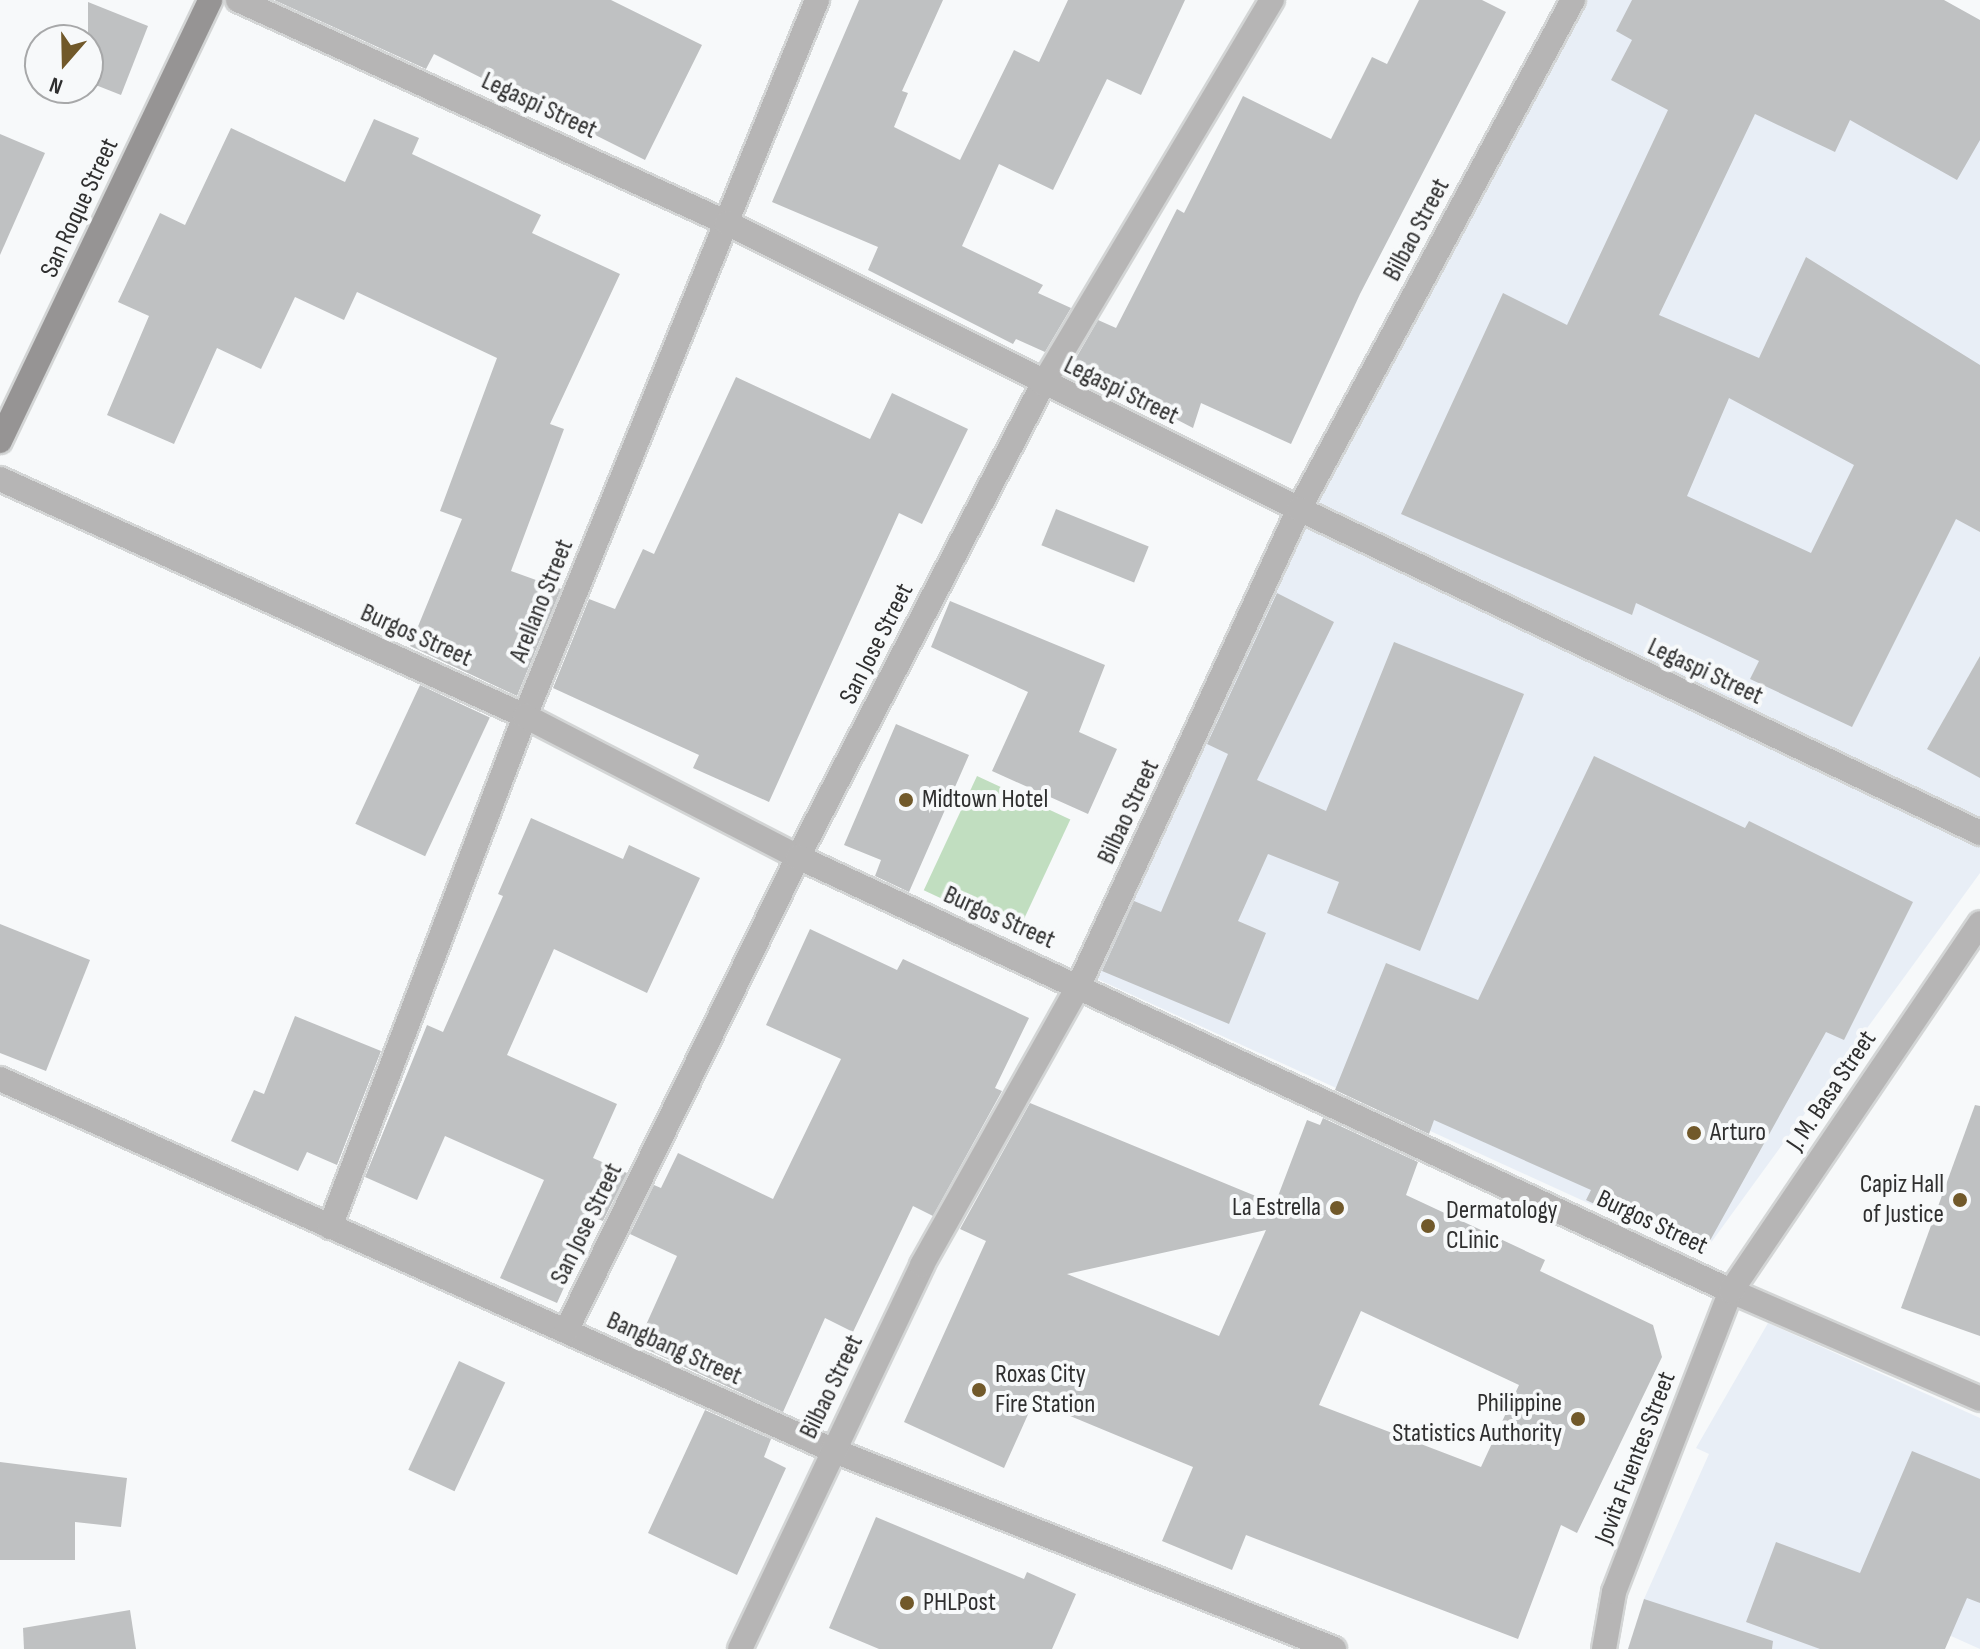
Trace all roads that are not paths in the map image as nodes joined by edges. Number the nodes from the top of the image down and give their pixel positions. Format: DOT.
graph roads {
  1 [pos="210,0"];
  2 [pos="238,0"];
  3 [pos="817,0"];
  4 [pos="1272,0"];
  5 [pos="1573,0"];
  6 [pos="727,223"];
  7 [pos="1043,384"];
  8 [pos="0,441"];
  9 [pos="0,479"];
  10 [pos="1299,509"];
  11 [pos="525,716"];
  12 [pos="1980,833"];
  13 [pos="798,857"];
  14 [pos="1980,923"];
  15 [pos="1079,985"];
  16 [pos="0,1079"];
  17 [pos="330,1227"];
  18 [pos="1731,1291"];
  19 [pos="566,1331"];
  20 [pos="1980,1399"];
  21 [pos="832,1450"];
  22 [pos="740,1649"];
  23 [pos="1334,1649"];
  24 [pos="1604,1649"];
  1 -- 8 [label="main road, San Roque Street"];
  2 -- 6 [label="street, Legaspi Street"];
  3 -- 6 [label="street, Arellano Street"];
  4 -- 7 [label="street, San Jose Street"];
  5 -- 10 [label="street, Bilbao Street"];
  6 -- 7 [label="street, Legaspi Street"];
  6 -- 11 [label="street, Arellano Street"];
  7 -- 10 [label="street, Legaspi Street"];
  7 -- 13 [label="street, San Jose Street"];
  9 -- 11 [label="street, Burgos Street"];
  10 -- 12 [label="street, Legaspi Street"];
  10 -- 15 [label="street, Bilbao Street"];
  11 -- 13 [label="street, Burgos Street"];
  11 -- 17 [label="street, Arellano Street"];
  13 -- 15 [label="street, Burgos Street"];
  13 -- 19 [label="street, San Jose Street"];
  14 -- 18 [label="street, J. M. Basa Street"];
  15 -- 18 [label="street, Burgos Street"];
  15 -- 21 [label="street, Bilbao Street"];
  16 -- 17 [label="street, Bangbang Street"];
  17 -- 19 [label="street, Bangbang Street"];
  18 -- 20 [label="street, Burgos Street"];
  18 -- 24 [label="street, Jovita Fuentes Street"];
  19 -- 21 [label="street, Bangbang Street"];
  21 -- 22 [label="street, Bilbao Street"];
  21 -- 23 [label="street, Bangbang Street"];
}
